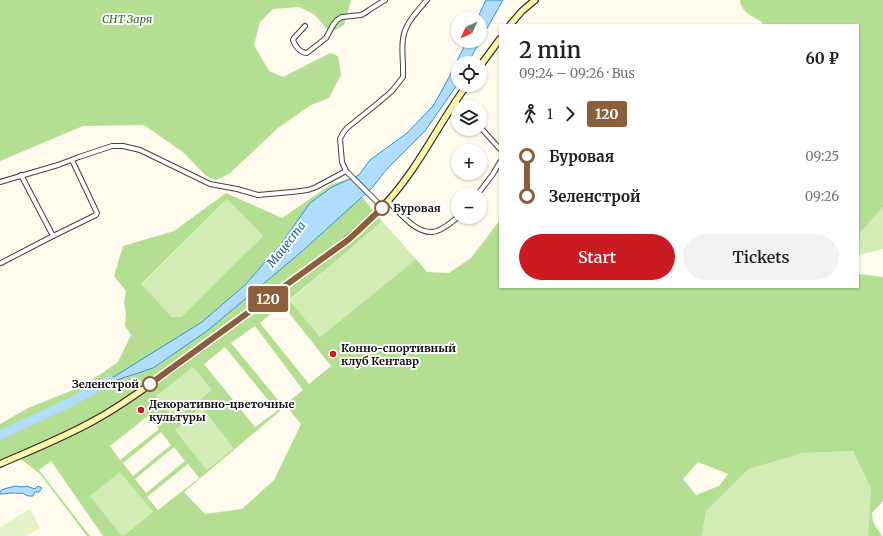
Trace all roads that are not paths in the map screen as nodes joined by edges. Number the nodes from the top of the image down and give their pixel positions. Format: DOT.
graph roads {
  1 [pos="386,0"];
  2 [pos="427,0"];
  3 [pos="535,0"];
  4 [pos="511,24"];
  5 [pos="305,26"];
  6 [pos="499,40"];
  7 [pos="487,57"];
  8 [pos="451,108"];
  9 [pos="487,134"];
  10 [pos="499,147"];
  11 [pos="72,160"];
  12 [pos="499,164"];
  13 [pos="347,173"];
  14 [pos="21,175"];
  15 [pos="0,182"];
  16 [pos="482,188"];
  17 [pos="388,201"];
  18 [pos="382,207"];
  19 [pos="451,223"];
  20 [pos="54,236"];
  21 [pos="0,264"];
  22 [pos="0,464"];
  1 -- 5 [label="street"];
  2 -- 13 [label="street"];
  3 -- 4 [label="main road"];
  6 -- 7 [label="main road"];
  8 -- 17 [label="main road"];
  9 -- 10 [label="street"];
  11 -- 13 [label="street"];
  11 -- 14 [label="street"];
  11 -- 20 [label="street"];
  12 -- 16 [label="street"];
  13 -- 18 [label="street"];
  14 -- 15 [label="street"];
  14 -- 20 [label="street"];
  17 -- 18 [label="main road"];
  17 -- 19 [label="street"];
  18 -- 22 [label="main road"];
  20 -- 21 [label="street"];
}
